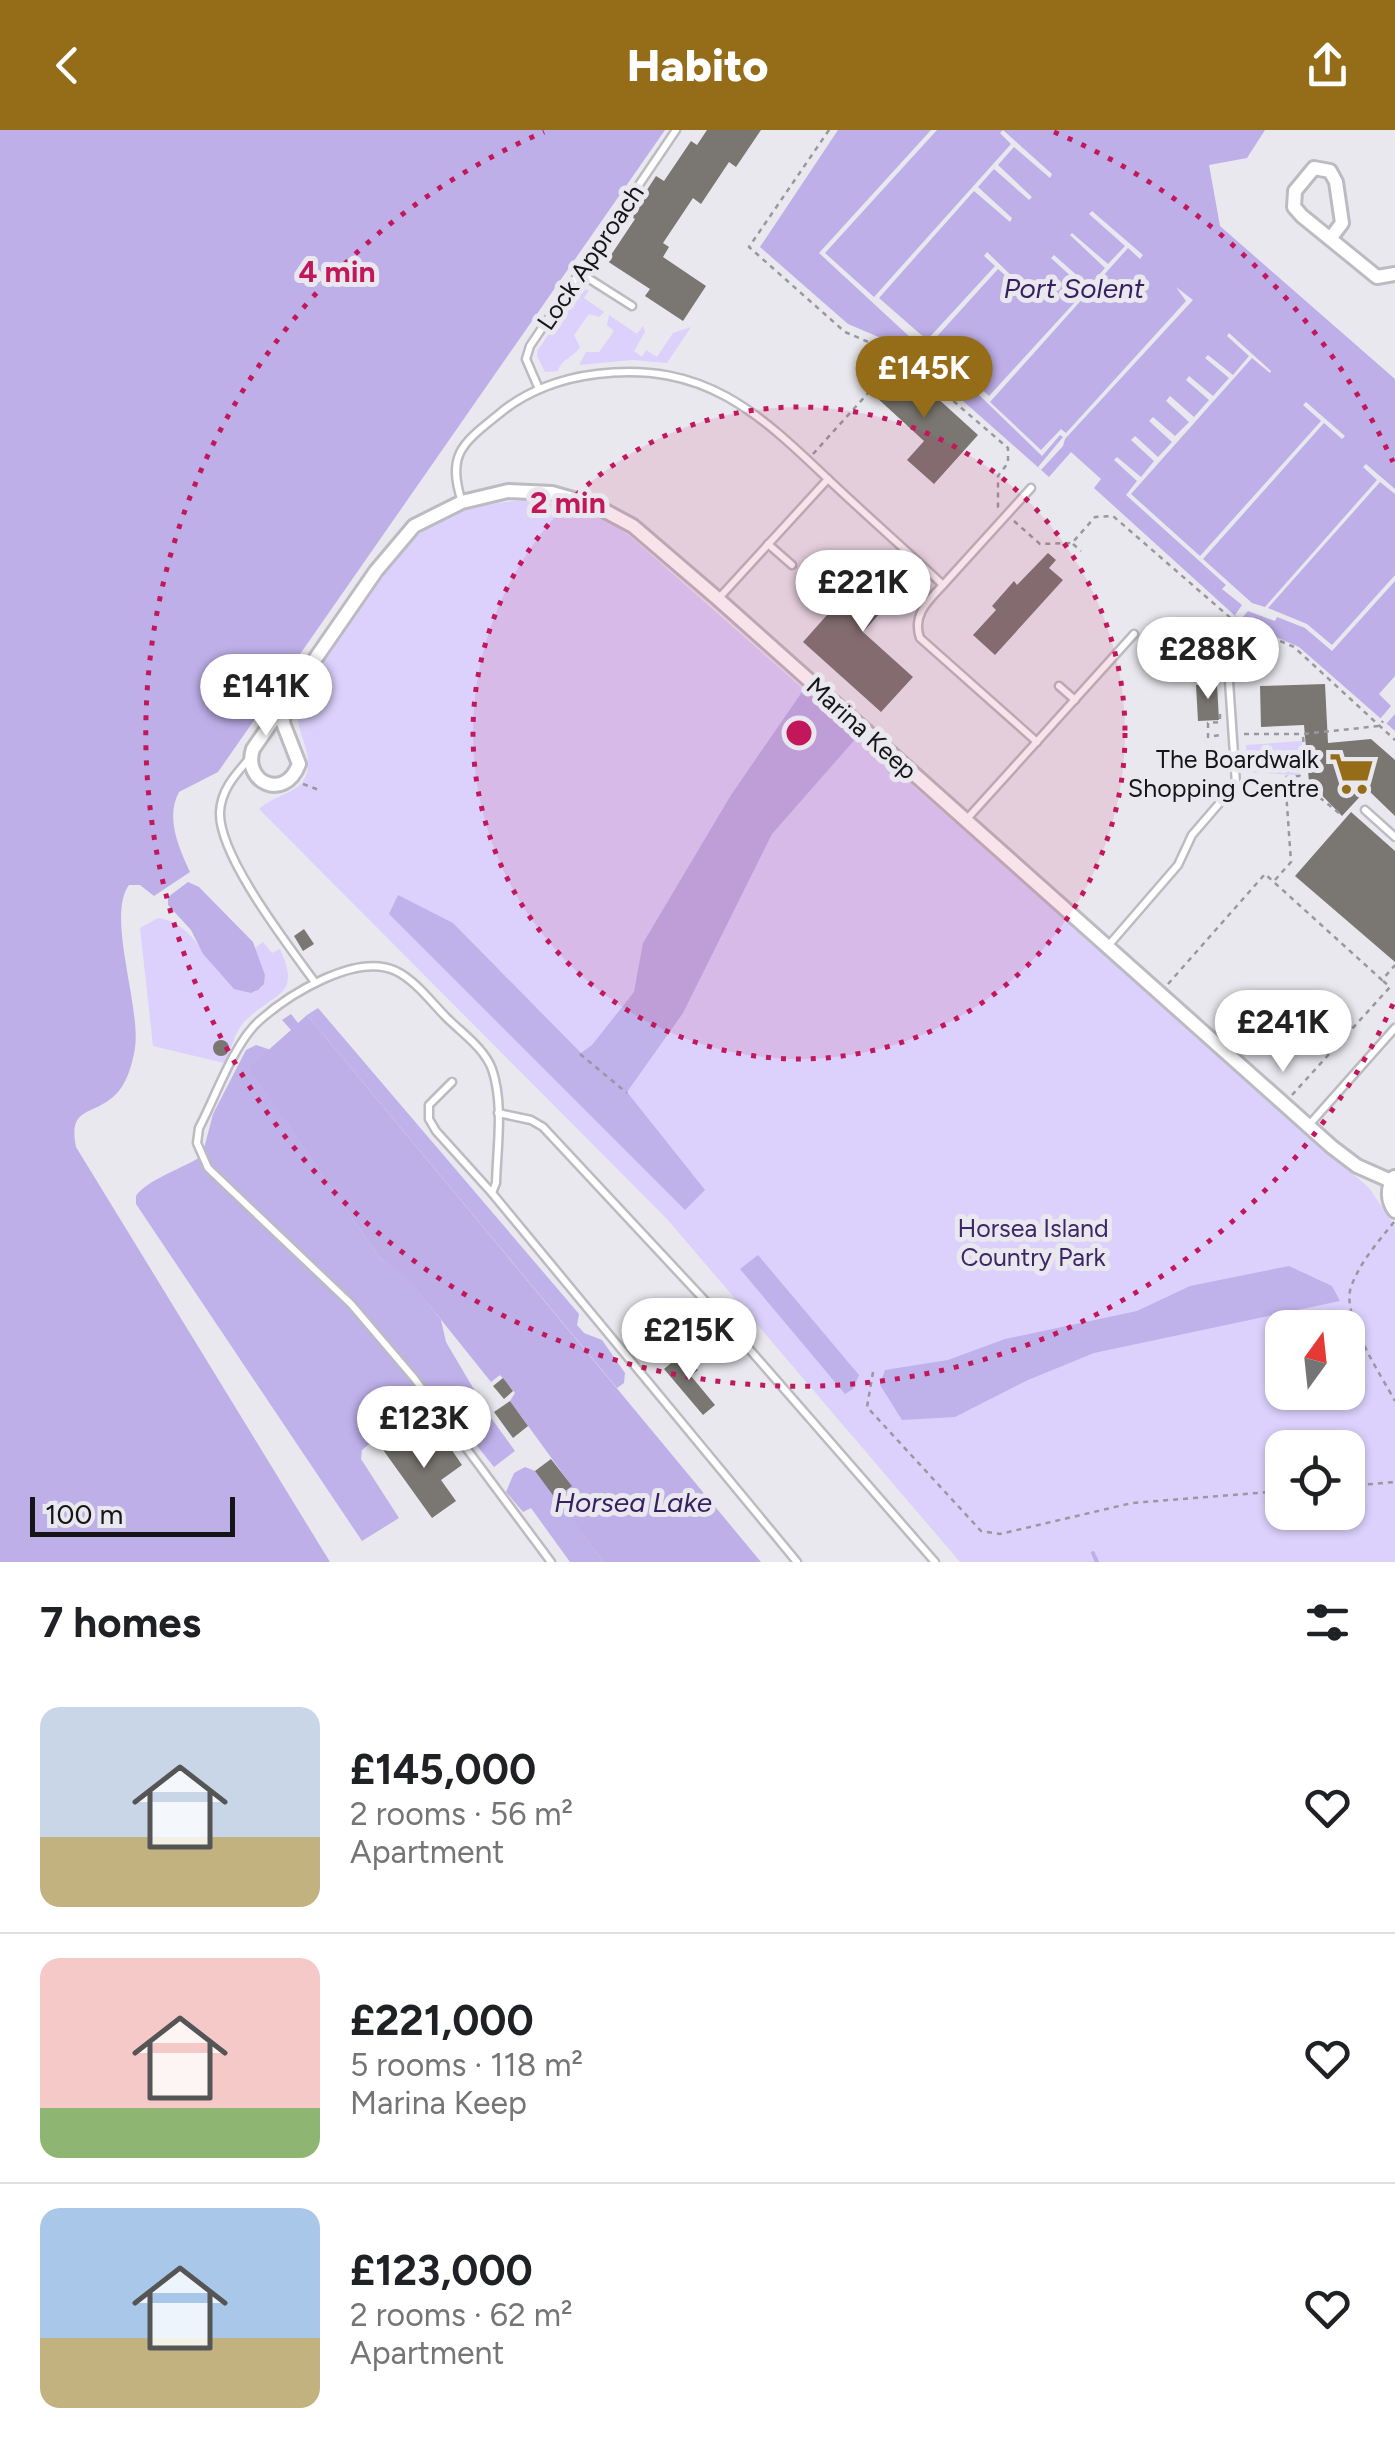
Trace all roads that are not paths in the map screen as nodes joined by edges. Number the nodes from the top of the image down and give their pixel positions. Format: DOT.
graph roads {
  1 [pos="676,130"];
  2 [pos="1330,239"];
  3 [pos="580,272"];
  4 [pos="1394,274"];
  5 [pos="1395,287"];
  6 [pos="632,306"];
  7 [pos="540,389"];
  8 [pos="828,479"];
  9 [pos="1031,488"];
  10 [pos="462,502"];
  11 [pos="768,544"];
  12 [pos="792,564"];
  13 [pos="943,585"];
  14 [pos="718,599"];
  15 [pos="1134,634"];
  16 [pos="1229,681"];
  17 [pos="1059,686"];
  18 [pos="1074,700"];
  19 [pos="284,704"];
  20 [pos="1037,742"];
  21 [pos="250,757"];
  22 [pos="1364,810"];
  23 [pos="966,821"];
  24 [pos="1395,837"];
  25 [pos="1107,946"];
  26 [pos="314,982"];
  27 [pos="1395,1028"];
  28 [pos="452,1082"];
  29 [pos="498,1114"];
  30 [pos="1308,1126"];
  31 [pos="1393,1178"];
  32 [pos="492,1193"];
  33 [pos="1395,1212"];
  34 [pos="551,1562"];
  35 [pos="797,1562"];
  36 [pos="935,1562"];
  1 -- 3 [label="lane, Lock Approach"];
  2 -- 2 [label="street"];
  2 -- 4 [label="street"];
  3 -- 6 [label="lane"];
  3 -- 7 [label="lane, Lock Approach"];
  4 -- 5 [label="street"];
  7 -- 8 [label="lane"];
  7 -- 10 [label="lane"];
  8 -- 11 [label="lane"];
  8 -- 13 [label="lane"];
  9 -- 13 [label="lane"];
  10 -- 14 [label="street, Marina Keep"];
  10 -- 19 [label="street, Marina Keep"];
  11 -- 12 [label="lane"];
  11 -- 14 [label="lane"];
  13 -- 20 [label="lane"];
  14 -- 23 [label="street, Marina Keep"];
  15 -- 18 [label="lane"];
  16 -- 25 [label="lane"];
  17 -- 18 [label="lane"];
  18 -- 20 [label="lane"];
  19 -- 21 [label="street, Marina Keep"];
  19 -- 21 [label="street"];
  20 -- 23 [label="lane"];
  21 -- 26 [label="lane"];
  22 -- 24 [label="lane"];
  23 -- 25 [label="street, Marina Keep"];
  25 -- 30 [label="street, Marina Keep"];
  26 -- 29 [label="lane"];
  26 -- 34 [label="lane"];
  27 -- 30 [label="lane"];
  28 -- 32 [label="lane"];
  29 -- 32 [label="lane"];
  29 -- 36 [label="lane"];
  30 -- 31 [label="street, Marina Keep"];
  31 -- 33 [label="street"];
  32 -- 35 [label="lane"];
}
